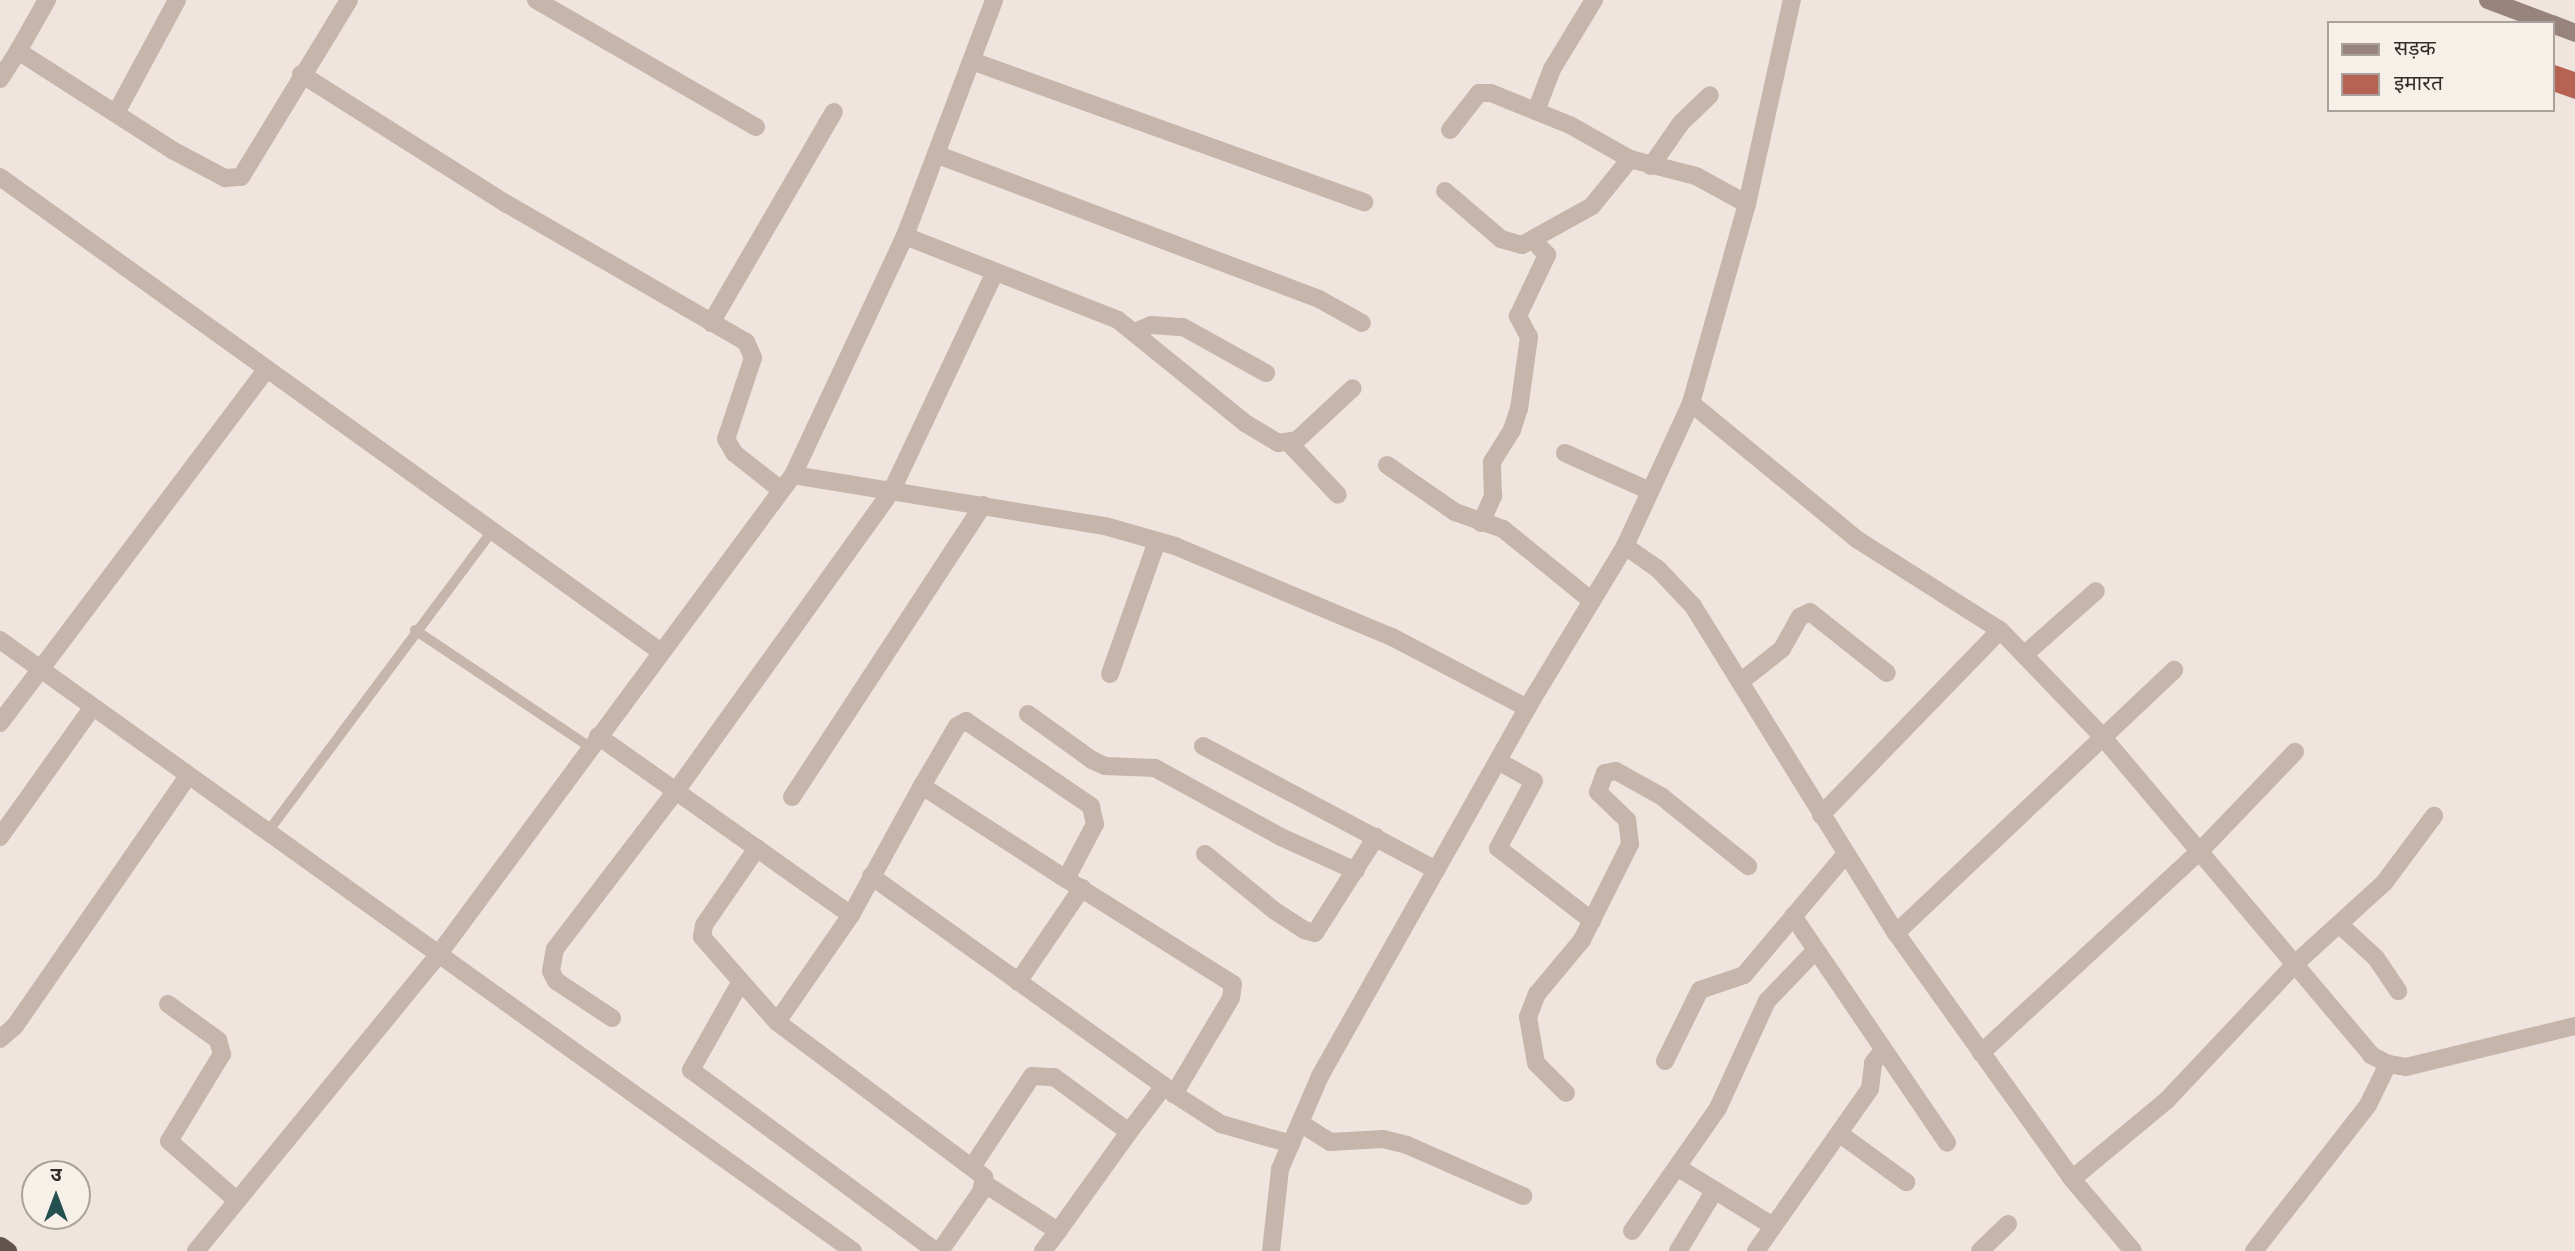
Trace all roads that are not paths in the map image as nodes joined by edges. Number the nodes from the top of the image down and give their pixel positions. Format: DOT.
graph roads {
  1 [pos="47,0"];
  2 [pos="177,0"];
  3 [pos="349,0"];
  4 [pos="536,0"];
  5 [pos="994,0"];
  6 [pos="1594,0"];
  7 [pos="1792,0"];
  8 [pos="2488,0"];
  9 [pos="2545,21"];
  10 [pos="2554,25"];
  11 [pos="2575,33"];
  12 [pos="18,51"];
  13 [pos="972,61"];
  14 [pos="301,74"];
  15 [pos="0,79"];
  16 [pos="1710,95"];
  17 [pos="1536,111"];
  18 [pos="834,112"];
  19 [pos="116,113"];
  20 [pos="756,127"];
  21 [pos="1450,130"];
  22 [pos="938,155"];
  23 [pos="1630,159"];
  24 [pos="1651,166"];
  25 [pos="0,177"];
  26 [pos="1445,191"];
  27 [pos="1364,202"];
  28 [pos="1747,204"];
  29 [pos="905,236"];
  30 [pos="1534,241"];
  31 [pos="995,272"];
  32 [pos="711,323"];
  33 [pos="1362,323"];
  34 [pos="1134,332"];
  35 [pos="267,369"];
  36 [pos="1266,373"];
  37 [pos="1353,388"];
  38 [pos="1690,403"];
  39 [pos="1289,443"];
  40 [pos="1564,453"];
  41 [pos="1387,465"];
  42 [pos="793,475"];
  43 [pos="782,489"];
  44 [pos="892,490"];
  45 [pos="1650,491"];
  46 [pos="1338,495"];
  47 [pos="983,505"];
  48 [pos="1481,523"];
  49 [pos="492,531"];
  50 [pos="1157,541"];
  51 [pos="1625,546"];
  52 [pos="2096,591"];
  53 [pos="1592,601"];
  54 [pos="415,630"];
  55 [pos="2000,630"];
  56 [pos="0,640"];
  57 [pos="661,652"];
  58 [pos="2024,655"];
  59 [pos="39,669"];
  60 [pos="2174,670"];
  61 [pos="1887,673"];
  62 [pos="1110,674"];
  63 [pos="1740,682"];
  64 [pos="92,708"];
  65 [pos="1527,708"];
  66 [pos="1028,714"];
  67 [pos="0,723"];
  68 [pos="2101,736"];
  69 [pos="594,742"];
  70 [pos="1203,746"];
  71 [pos="2295,752"];
  72 [pos="1497,761"];
  73 [pos="187,778"];
  74 [pos="922,786"];
  75 [pos="676,792"];
  76 [pos="792,797"];
  77 [pos="1821,815"];
  78 [pos="2434,816"];
  79 [pos="266,834"];
  80 [pos="1376,836"];
  81 [pos="0,837"];
  82 [pos="757,848"];
  83 [pos="2201,850"];
  84 [pos="1205,854"];
  85 [pos="1846,854"];
  86 [pos="1748,866"];
  87 [pos="1436,870"];
  88 [pos="1356,871"];
  89 [pos="871,876"];
  90 [pos="1074,883"];
  91 [pos="851,915"];
  92 [pos="1793,916"];
  93 [pos="1592,921"];
  94 [pos="2340,925"];
  95 [pos="1896,933"];
  96 [pos="1815,951"];
  97 [pos="438,955"];
  98 [pos="2296,963"];
  99 [pos="1018,982"];
  100 [pos="740,983"];
  101 [pos="2398,991"];
  102 [pos="167,1004"];
  103 [pos="612,1018"];
  104 [pos="777,1022"];
  105 [pos="2575,1026"];
  106 [pos="0,1038"];
  107 [pos="1883,1050"];
  108 [pos="1981,1054"];
  109 [pos="1665,1061"];
  110 [pos="2388,1064"];
  111 [pos="1169,1090"];
  112 [pos="1566,1093"];
  113 [pos="1300,1123"];
  114 [pos="1129,1132"];
  115 [pos="1840,1134"];
  116 [pos="1947,1143"];
  117 [pos="1291,1144"];
  118 [pos="972,1167"];
  119 [pos="1677,1167"];
  120 [pos="2072,1179"];
  121 [pos="1906,1182"];
  122 [pos="985,1184"];
  123 [pos="1716,1190"];
  124 [pos="1523,1196"];
  125 [pos="235,1199"];
  126 [pos="2008,1224"];
  127 [pos="1773,1226"];
  128 [pos="1058,1231"];
  129 [pos="1632,1231"];
  130 [pos="0,1246"];
  131 [pos="7,1251"];
  132 [pos="196,1251"];
  133 [pos="853,1251"];
  134 [pos="938,1251"];
  135 [pos="1043,1251"];
  136 [pos="1271,1251"];
  137 [pos="1678,1251"];
  138 [pos="1756,1251"];
  139 [pos="1980,1251"];
  140 [pos="2133,1251"];
  141 [pos="2254,1251"];
  1 -- 12 [label="street"];
  2 -- 19 [label="street"];
  3 -- 14 [label="street"];
  4 -- 20 [label="street"];
  5 -- 13 [label="street"];
  6 -- 17 [label="street"];
  7 -- 28 [label="street"];
  8 -- 9 [label="main road"];
  10 -- 11 [label="main road"];
  12 -- 15 [label="street"];
  12 -- 19 [label="street"];
  13 -- 22 [label="street"];
  13 -- 27 [label="street"];
  14 -- 19 [label="street"];
  14 -- 32 [label="street"];
  16 -- 24 [label="street"];
  17 -- 21 [label="street"];
  17 -- 23 [label="street"];
  18 -- 32 [label="street"];
  22 -- 29 [label="street"];
  22 -- 33 [label="street"];
  23 -- 24 [label="street"];
  23 -- 30 [label="street"];
  24 -- 28 [label="street"];
  25 -- 35 [label="street"];
  26 -- 30 [label="street"];
  28 -- 38 [label="street"];
  29 -- 31 [label="street"];
  29 -- 42 [label="street"];
  30 -- 48 [label="street"];
  31 -- 34 [label="street"];
  31 -- 44 [label="street"];
  32 -- 43 [label="street"];
  34 -- 36 [label="street"];
  34 -- 39 [label="street"];
  35 -- 49 [label="street"];
  35 -- 59 [label="street"];
  37 -- 39 [label="street"];
  38 -- 45 [label="street"];
  38 -- 55 [label="street"];
  39 -- 46 [label="street"];
  40 -- 45 [label="street"];
  41 -- 48 [label="street"];
  42 -- 43 [label="street"];
  42 -- 44 [label="street"];
  43 -- 57 [label="street"];
  44 -- 47 [label="street"];
  44 -- 75 [label="street"];
  45 -- 51 [label="street"];
  47 -- 50 [label="street"];
  47 -- 76 [label="street"];
  48 -- 53 [label="street"];
  49 -- 54 [label="lane"];
  49 -- 57 [label="street"];
  50 -- 62 [label="street"];
  50 -- 65 [label="street"];
  51 -- 53 [label="street"];
  51 -- 63 [label="street"];
  52 -- 58 [label="street"];
  53 -- 65 [label="street"];
  54 -- 69 [label="lane"];
  54 -- 79 [label="lane"];
  55 -- 58 [label="street"];
  55 -- 77 [label="street"];
  56 -- 59 [label="street"];
  57 -- 69 [label="street"];
  58 -- 68 [label="street"];
  59 -- 64 [label="street"];
  59 -- 67 [label="street"];
  60 -- 68 [label="street"];
  61 -- 63 [label="street"];
  63 -- 77 [label="street"];
  64 -- 73 [label="street"];
  64 -- 81 [label="street"];
  65 -- 72 [label="street"];
  66 -- 88 [label="street"];
  68 -- 83 [label="street"];
  68 -- 95 [label="street"];
  69 -- 75 [label="street"];
  69 -- 97 [label="street"];
  70 -- 80 [label="street"];
  71 -- 83 [label="street"];
  72 -- 87 [label="street"];
  72 -- 93 [label="street"];
  73 -- 79 [label="street"];
  73 -- 106 [label="street"];
  74 -- 89 [label="street"];
  74 -- 90 [label="street"];
  74 -- 90 [label="street"];
  75 -- 82 [label="street"];
  75 -- 103 [label="street"];
  77 -- 85 [label="street"];
  78 -- 94 [label="street"];
  79 -- 97 [label="street"];
  80 -- 87 [label="street"];
  80 -- 88 [label="street"];
  82 -- 91 [label="street"];
  82 -- 100 [label="street"];
  83 -- 98 [label="street"];
  83 -- 108 [label="street"];
  84 -- 88 [label="street"];
  85 -- 92 [label="street"];
  85 -- 95 [label="street"];
  86 -- 93 [label="street"];
  87 -- 113 [label="street"];
  89 -- 91 [label="street"];
  89 -- 99 [label="street"];
  90 -- 99 [label="street"];
  90 -- 111 [label="street"];
  91 -- 104 [label="street"];
  92 -- 96 [label="street"];
  92 -- 109 [label="street"];
  93 -- 112 [label="street"];
  94 -- 98 [label="street"];
  94 -- 101 [label="street"];
  95 -- 108 [label="street"];
  96 -- 107 [label="street"];
  96 -- 119 [label="street"];
  97 -- 125 [label="street"];
  97 -- 133 [label="street"];
  98 -- 110 [label="street"];
  98 -- 120 [label="street"];
  99 -- 111 [label="street"];
  100 -- 104 [label="street"];
  100 -- 134 [label="street"];
  102 -- 125 [label="street"];
  104 -- 118 [label="street"];
  105 -- 110 [label="street"];
  107 -- 115 [label="street"];
  107 -- 116 [label="street"];
  108 -- 120 [label="street"];
  110 -- 141 [label="street"];
  111 -- 114 [label="street"];
  111 -- 117 [label="street"];
  113 -- 117 [label="street"];
  113 -- 124 [label="street"];
  114 -- 118 [label="street"];
  114 -- 128 [label="street"];
  115 -- 121 [label="street"];
  115 -- 127 [label="street"];
  117 -- 136 [label="street"];
  118 -- 122 [label="street"];
  119 -- 123 [label="street"];
  119 -- 129 [label="street"];
  120 -- 140 [label="street"];
  122 -- 128 [label="street"];
  122 -- 134 [label="street"];
  123 -- 127 [label="street"];
  123 -- 137 [label="street"];
  125 -- 132 [label="street"];
  126 -- 139 [label="street"];
  127 -- 138 [label="street"];
  128 -- 135 [label="street"];
  130 -- 131 [label="highway"];
}
